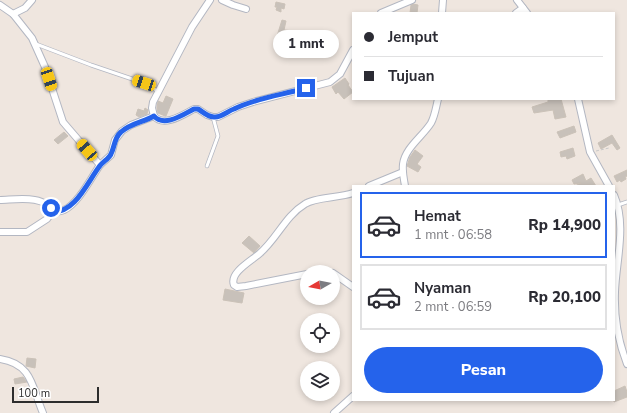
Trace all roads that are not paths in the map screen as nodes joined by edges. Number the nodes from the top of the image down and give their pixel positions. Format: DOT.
graph roads {
  1 [pos="32,0"];
  2 [pos="210,0"];
  3 [pos="222,0"];
  4 [pos="412,0"];
  5 [pos="443,0"];
  6 [pos="0,5"];
  7 [pos="246,10"];
  8 [pos="383,12"];
  9 [pos="442,12"];
  10 [pos="12,14"];
  11 [pos="35,44"];
  12 [pos="352,52"];
  13 [pos="158,92"];
  14 [pos="438,100"];
  15 [pos="578,100"];
  16 [pos="154,116"];
  17 [pos="213,117"];
  18 [pos="100,165"];
  19 [pos="207,166"];
  20 [pos="403,172"];
  21 [pos="371,185"];
  22 [pos="405,185"];
  23 [pos="609,185"];
  24 [pos="352,193"];
  25 [pos="615,198"];
  26 [pos="0,200"];
  27 [pos="627,202"];
  28 [pos="618,205"];
  29 [pos="52,212"];
  30 [pos="0,232"];
  31 [pos="300,275"];
  32 [pos="340,278"];
  33 [pos="352,286"];
  34 [pos="615,330"];
  35 [pos="0,359"];
  36 [pos="627,364"];
  37 [pos="352,397"];
  38 [pos="43,413"];
  39 [pos="334,413"];
  1 -- 10 [label="street"];
  2 -- 13 [label="street"];
  3 -- 7 [label="street"];
  4 -- 8 [label="street"];
  5 -- 9 [label="street"];
  6 -- 10 [label="street"];
  10 -- 11 [label="street"];
  11 -- 13 [label="lane"];
  11 -- 18 [label="street"];
  12 -- 17 [label="street"];
  13 -- 16 [label="street"];
  14 -- 20 [label="street"];
  15 -- 23 [label="street"];
  16 -- 17 [label="street"];
  16 -- 18 [label="street"];
  17 -- 19 [label="lane"];
  18 -- 29 [label="street"];
  20 -- 21 [label="street"];
  20 -- 22 [label="street"];
  24 -- 31 [label="street"];
  25 -- 28 [label="street"];
  26 -- 29 [label="street"];
  27 -- 28 [label="lane"];
  28 -- 34 [label="street"];
  29 -- 30 [label="street"];
  32 -- 33 [label="street"];
  34 -- 36 [label="street"];
  35 -- 38 [label="street"];
  37 -- 39 [label="street"];
}
